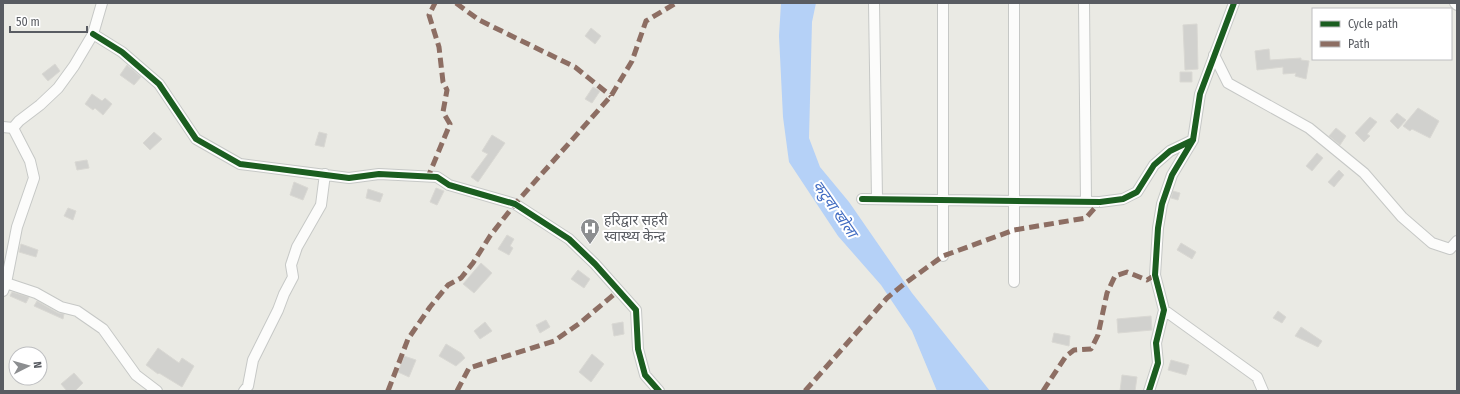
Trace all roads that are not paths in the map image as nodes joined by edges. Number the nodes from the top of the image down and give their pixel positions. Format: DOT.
graph roads {
  1 [pos="102,3"];
  2 [pos="874,3"];
  3 [pos="943,3"];
  4 [pos="1014,3"];
  5 [pos="1084,3"];
  6 [pos="1234,3"];
  7 [pos="1455,3"];
  8 [pos="1457,5"];
  9 [pos="94,34"];
  10 [pos="1214,55"];
  11 [pos="3,127"];
  12 [pos="14,128"];
  13 [pos="1193,140"];
  14 [pos="325,174"];
  15 [pos="862,199"];
  16 [pos="877,199"];
  17 [pos="944,200"];
  18 [pos="1014,201"];
  19 [pos="1086,202"];
  20 [pos="1457,241"];
  21 [pos="943,256"];
  22 [pos="1014,282"];
  23 [pos="4,287"];
  24 [pos="1164,310"];
  25 [pos="157,391"];
  26 [pos="244,391"];
  27 [pos="658,391"];
  28 [pos="1149,391"];
  29 [pos="1263,391"];
  1 -- 9 [label="street"];
  2 -- 16 [label="street"];
  3 -- 17 [label="street"];
  4 -- 18 [label="street"];
  5 -- 19 [label="street"];
  6 -- 10 [label="street"];
  7 -- 8 [label="street"];
  9 -- 12 [label="street"];
  9 -- 14 [label="street"];
  10 -- 13 [label="street"];
  10 -- 20 [label="street"];
  11 -- 12 [label="street"];
  12 -- 23 [label="street"];
  13 -- 19 [label="street"];
  13 -- 24 [label="street"];
  14 -- 26 [label="street"];
  14 -- 27 [label="street"];
  15 -- 16 [label="street"];
  16 -- 17 [label="street"];
  17 -- 18 [label="street"];
  17 -- 21 [label="street"];
  18 -- 19 [label="street"];
  18 -- 22 [label="street"];
  23 -- 25 [label="street"];
  24 -- 28 [label="street"];
  24 -- 29 [label="street"];
}
